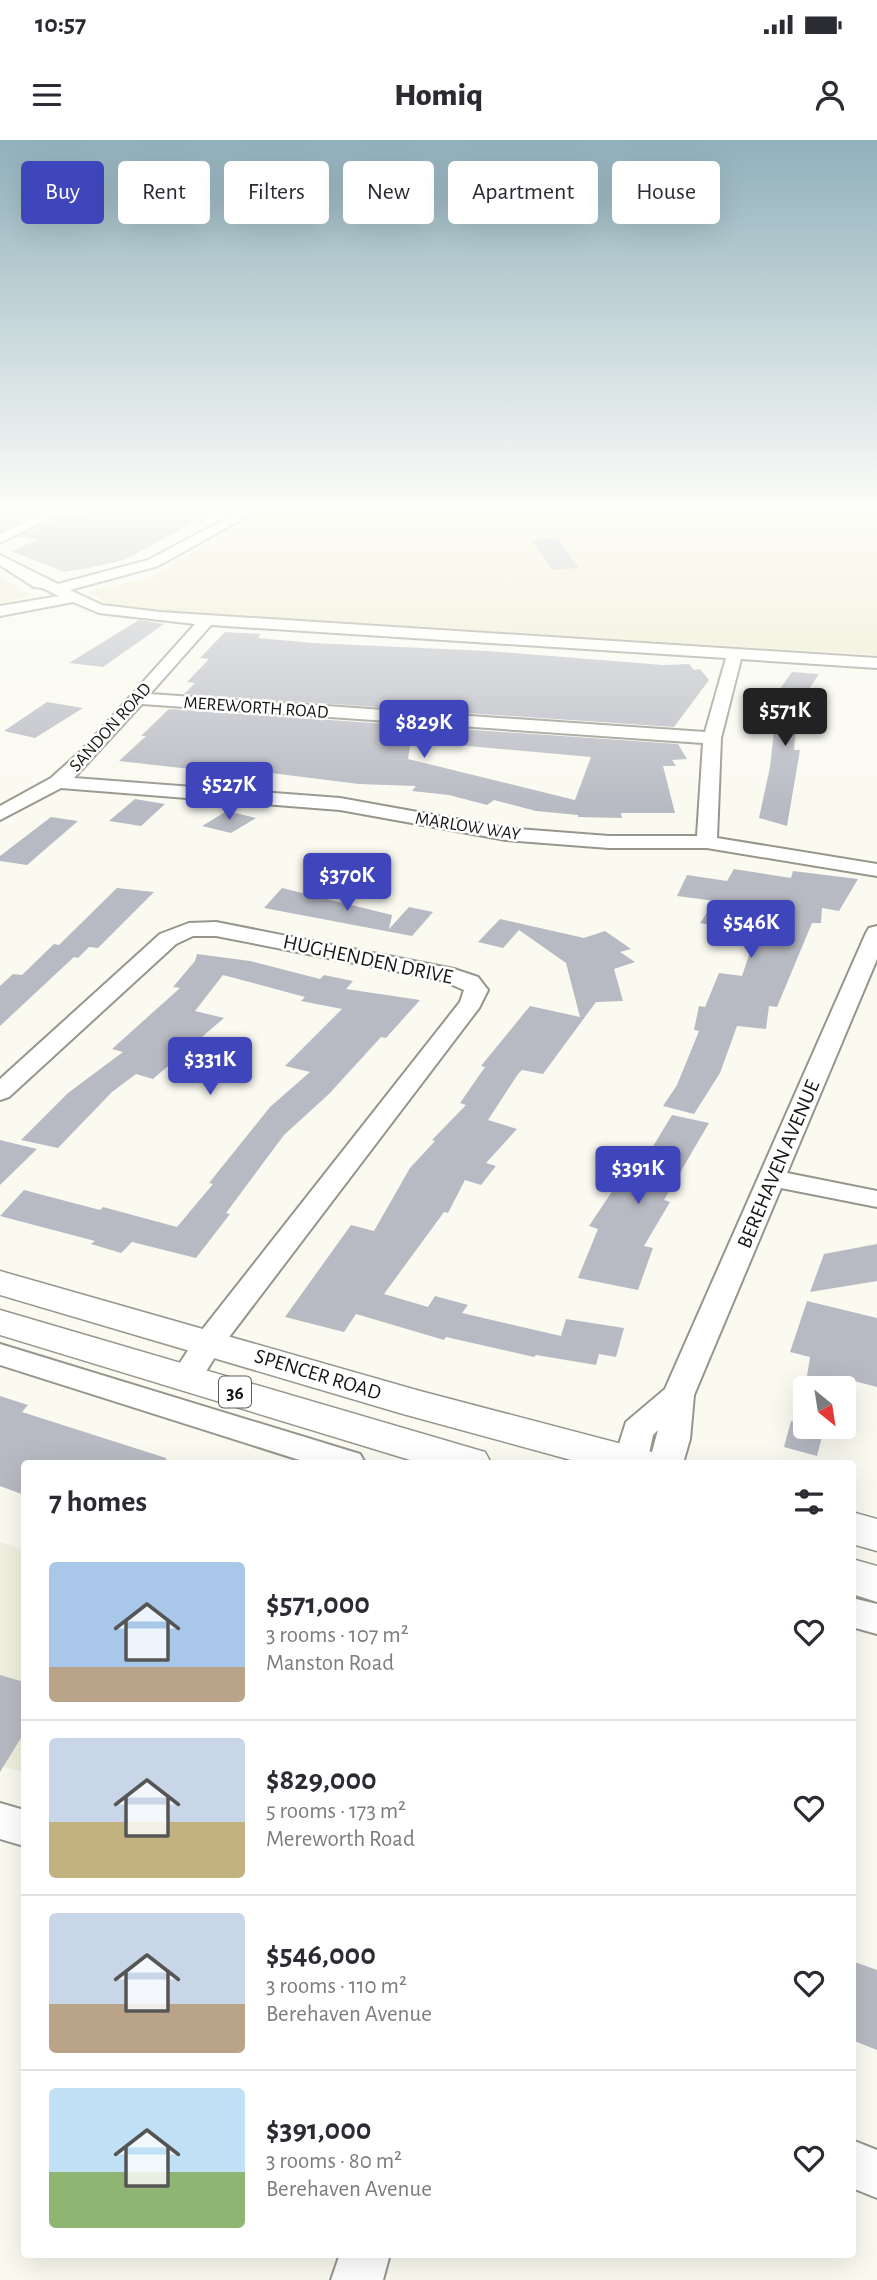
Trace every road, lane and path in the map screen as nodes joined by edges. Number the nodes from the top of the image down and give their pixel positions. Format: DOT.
graph roads {
  1 [pos="90,608"];
  2 [pos="206,621"];
  3 [pos="735,653"];
  4 [pos="877,663"];
  5 [pos="135,698"];
  6 [pos="712,738"];
  7 [pos="58,782"];
  8 [pos="5,806"];
  9 [pos="707,842"];
  10 [pos="877,870"];
  11 [pos="877,933"];
  12 [pos="0,1092"];
  13 [pos="772,1178"];
  14 [pos="877,1199"];
  15 [pos="0,1283"];
  16 [pos="0,1322"];
  17 [pos="209,1342"];
  18 [pos="0,1354"];
  19 [pos="186,1378"];
  20 [pos="338,1460"];
  21 [pos="460,1460"];
  22 [pos="630,1460"];
  23 [pos="645,1460"];
  24 [pos="856,1529"];
  25 [pos="877,1535"];
  26 [pos="856,1577"];
  27 [pos="877,1584"];
  28 [pos="856,1613"];
  29 [pos="877,1619"];
  30 [pos="0,1821"];
  31 [pos="21,1827"];
  32 [pos="856,2166"];
  33 [pos="877,2174"];
  34 [pos="364,2258"];
  35 [pos="357,2280"];
  1 -- 2 [label="street"];
  2 -- 3 [label="street"];
  2 -- 5 [label="street, SANDON ROAD"];
  3 -- 4 [label="street"];
  3 -- 6 [label="street"];
  5 -- 6 [label="street, MEREWORTH ROAD"];
  5 -- 7 [label="street, SANDON ROAD"];
  6 -- 9 [label="street"];
  7 -- 8 [label="street, SANDON ROAD"];
  7 -- 9 [label="street, MARLOW WAY"];
  9 -- 10 [label="street, MARLOW WAY"];
  11 -- 13 [label="street, BEREHAVEN AVENUE"];
  12 -- 17 [label="street, HUGHENDEN DRIVE"];
  13 -- 14 [label="street"];
  13 -- 23 [label="street, BEREHAVEN AVENUE"];
  15 -- 17 [label="main road, SPENCER ROAD / 36"];
  16 -- 19 [label="main road, SPENCER ROAD / 36"];
  17 -- 19 [label="street, HUGHENDEN DRIVE"];
  17 -- 22 [label="main road, SPENCER ROAD / 36"];
  18 -- 20 [label="street"];
  19 -- 21 [label="main road, SPENCER ROAD / 36"];
  24 -- 25 [label="main road"];
  26 -- 27 [label="main road"];
  28 -- 29 [label="street"];
  30 -- 31 [label="street"];
  32 -- 33 [label="street"];
  34 -- 35 [label="street"];
}
